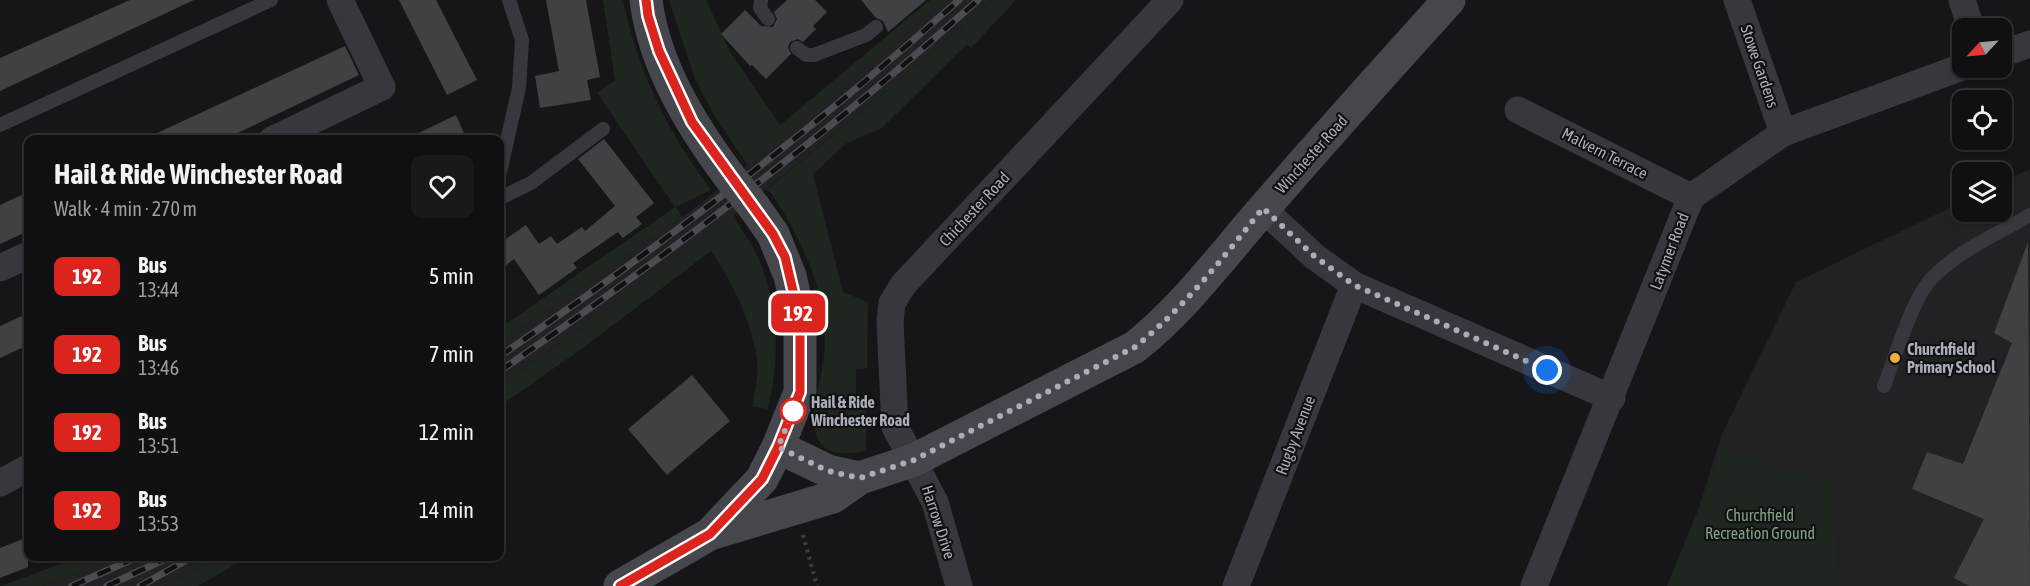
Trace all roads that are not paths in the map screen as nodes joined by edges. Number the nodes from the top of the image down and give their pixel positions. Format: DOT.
graph roads {
  1 [pos="271,0"];
  2 [pos="340,0"];
  3 [pos="509,0"];
  4 [pos="646,0"];
  5 [pos="761,0"];
  6 [pos="1170,0"];
  7 [pos="1449,0"];
  8 [pos="1737,0"];
  9 [pos="1962,0"];
  10 [pos="1968,18"];
  11 [pos="768,19"];
  12 [pos="876,27"];
  13 [pos="2030,44"];
  14 [pos="796,48"];
  15 [pos="2012,50"];
  16 [pos="1952,71"];
  17 [pos="1518,110"];
  18 [pos="0,125"];
  19 [pos="603,129"];
  20 [pos="1783,133"];
  21 [pos="282,135"];
  22 [pos="504,154"];
  23 [pos="504,196"];
  24 [pos="1691,197"];
  25 [pos="1263,208"];
  26 [pos="2030,215"];
  27 [pos="24,257"];
  28 [pos="0,268"];
  29 [pos="1354,285"];
  30 [pos="1884,386"];
  31 [pos="1612,398"];
  32 [pos="778,447"];
  33 [pos="914,460"];
  34 [pos="24,470"];
  35 [pos="860,478"];
  36 [pos="762,479"];
  37 [pos="0,483"];
  38 [pos="793,510"];
  39 [pos="710,534"];
  40 [pos="620,586"];
  41 [pos="959,586"];
  42 [pos="1236,586"];
  43 [pos="1534,586"];
  1 -- 18 [label="lane"];
  2 -- 21 [label="street"];
  3 -- 22 [label="lane"];
  4 -- 32 [label="street, bridge"];
  5 -- 11 [label="lane"];
  6 -- 33 [label="street, Chichester Road"];
  7 -- 25 [label="street, Winchester Road"];
  8 -- 20 [label="street, Stowe Gardens"];
  9 -- 10 [label="street"];
  12 -- 14 [label="lane"];
  13 -- 15 [label="street"];
  16 -- 20 [label="street, Latymer Road"];
  17 -- 24 [label="street, Malvern Terrace"];
  19 -- 23 [label="lane"];
  20 -- 24 [label="street, Latymer Road"];
  24 -- 31 [label="street, Latymer Road"];
  25 -- 29 [label="street"];
  25 -- 33 [label="street, Winchester Road"];
  26 -- 30 [label="lane"];
  27 -- 28 [label="street"];
  29 -- 31 [label="street"];
  29 -- 42 [label="street, Rugby Avenue"];
  31 -- 43 [label="street, Latymer Road"];
  32 -- 35 [label="street"];
  32 -- 36 [label="street"];
  33 -- 35 [label="street, Winchester Road"];
  33 -- 41 [label="street, Harrow Drive"];
  34 -- 37 [label="street"];
  35 -- 38 [label="street, Winchester Road"];
  36 -- 38 [label="street"];
  36 -- 39 [label="street"];
  38 -- 39 [label="street, Winchester Road"];
  39 -- 40 [label="street"];
}
